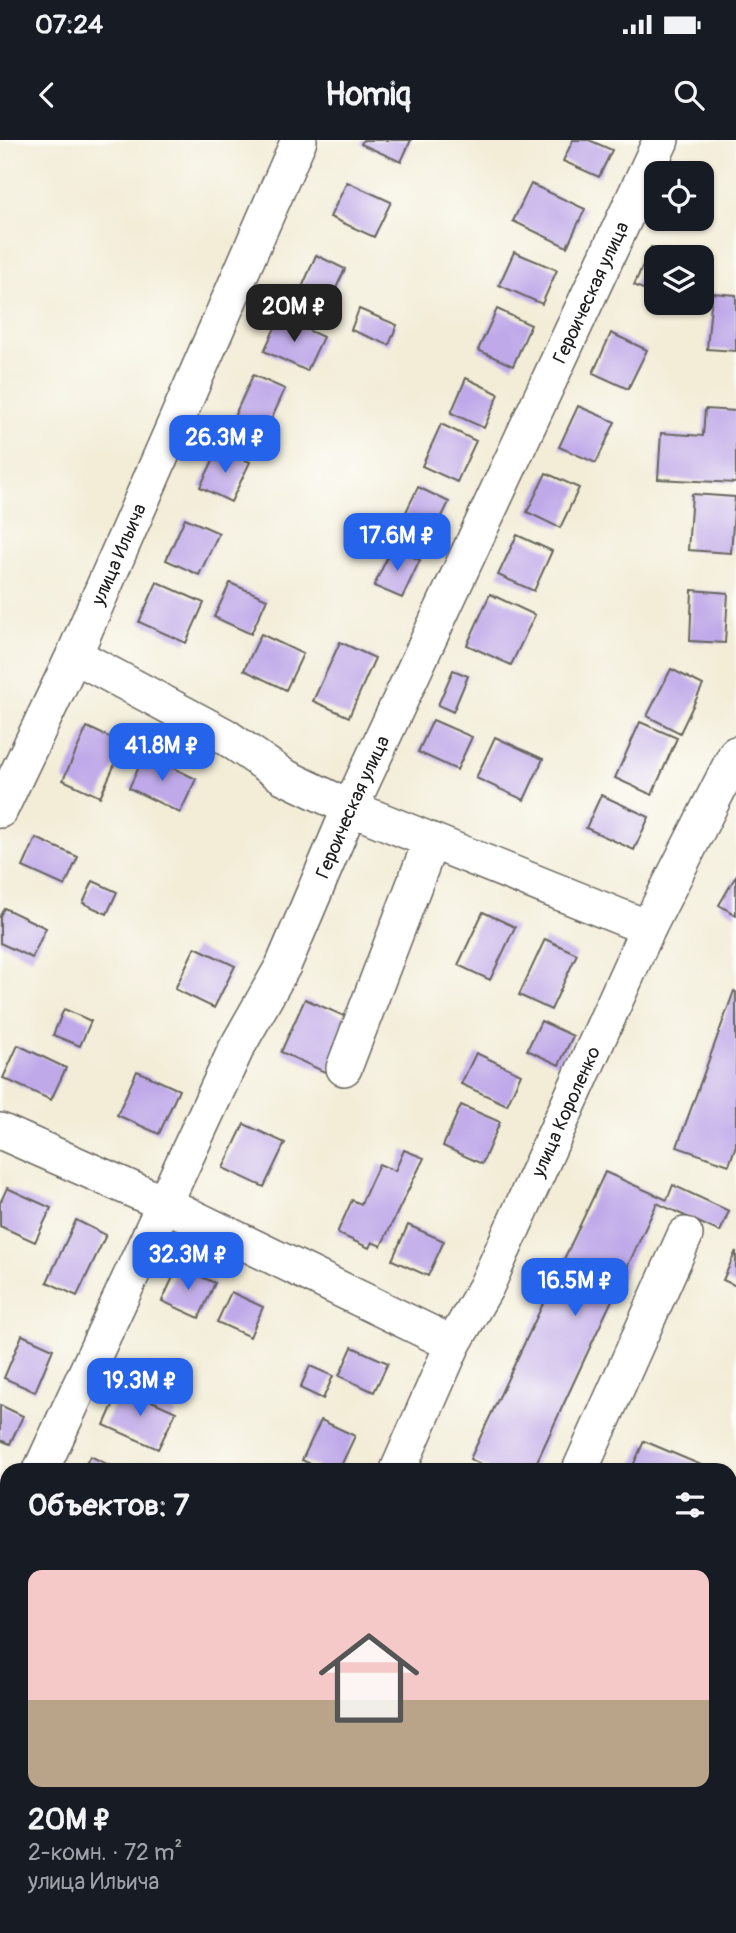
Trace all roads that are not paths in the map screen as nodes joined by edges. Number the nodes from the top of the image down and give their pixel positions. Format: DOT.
graph roads {
  1 [pos="299,140"];
  2 [pos="661,140"];
  3 [pos="74,655"];
  4 [pos="736,754"];
  5 [pos="350,808"];
  6 [pos="0,810"];
  7 [pos="430,841"];
  8 [pos="648,928"];
  9 [pos="344,1068"];
  10 [pos="0,1131"];
  11 [pos="163,1203"];
  12 [pos="685,1235"];
  13 [pos="453,1343"];
  14 [pos="44,1463"];
  15 [pos="401,1463"];
  16 [pos="583,1463"];
  1 -- 3 [label="street, улица Ильича"];
  2 -- 5 [label="street, Героическая улица"];
  3 -- 5 [label="street"];
  3 -- 6 [label="street, улица Ильича"];
  4 -- 8 [label="street, улица Короленко"];
  5 -- 7 [label="street"];
  5 -- 11 [label="street, Героическая улица"];
  7 -- 8 [label="street"];
  7 -- 9 [label="street"];
  8 -- 13 [label="street, улица Короленко"];
  10 -- 11 [label="street"];
  11 -- 13 [label="street"];
  11 -- 14 [label="street, Героическая улица"];
  12 -- 16 [label="street"];
  13 -- 15 [label="street, улица Короленко"];
}
